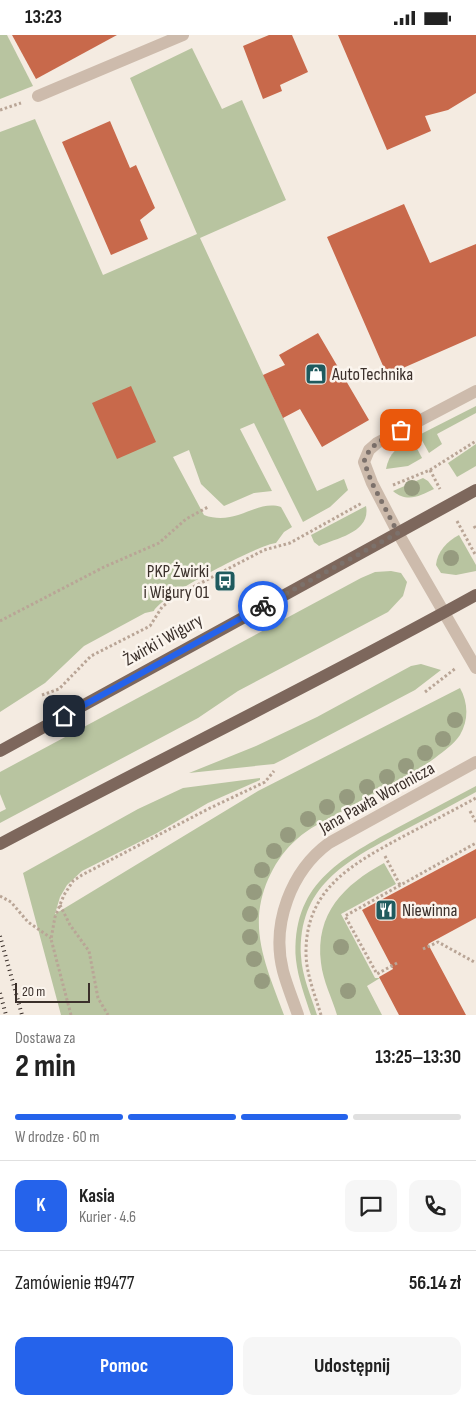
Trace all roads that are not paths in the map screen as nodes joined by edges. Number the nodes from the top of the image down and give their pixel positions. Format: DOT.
graph roads {
  1 [pos="183,35"];
  2 [pos="38,96"];
  3 [pos="476,391"];
  4 [pos="476,490"];
  5 [pos="398,533"];
  6 [pos="476,595"];
  7 [pos="444,613"];
  8 [pos="476,668"];
  9 [pos="0,751"];
  10 [pos="476,762"];
  11 [pos="0,844"];
  12 [pos="298,1015"];
  1 -- 2 [label="street"];
  3 -- 5 [label="street"];
  4 -- 5 [label="main road, Żwirki i Wigury"];
  5 -- 7 [label="street"];
  5 -- 9 [label="main road, Żwirki i Wigury"];
  6 -- 7 [label="main road"];
  7 -- 8 [label="street"];
  7 -- 11 [label="main road"];
  10 -- 12 [label="street, Jana Pawła Woronicza"];
}
